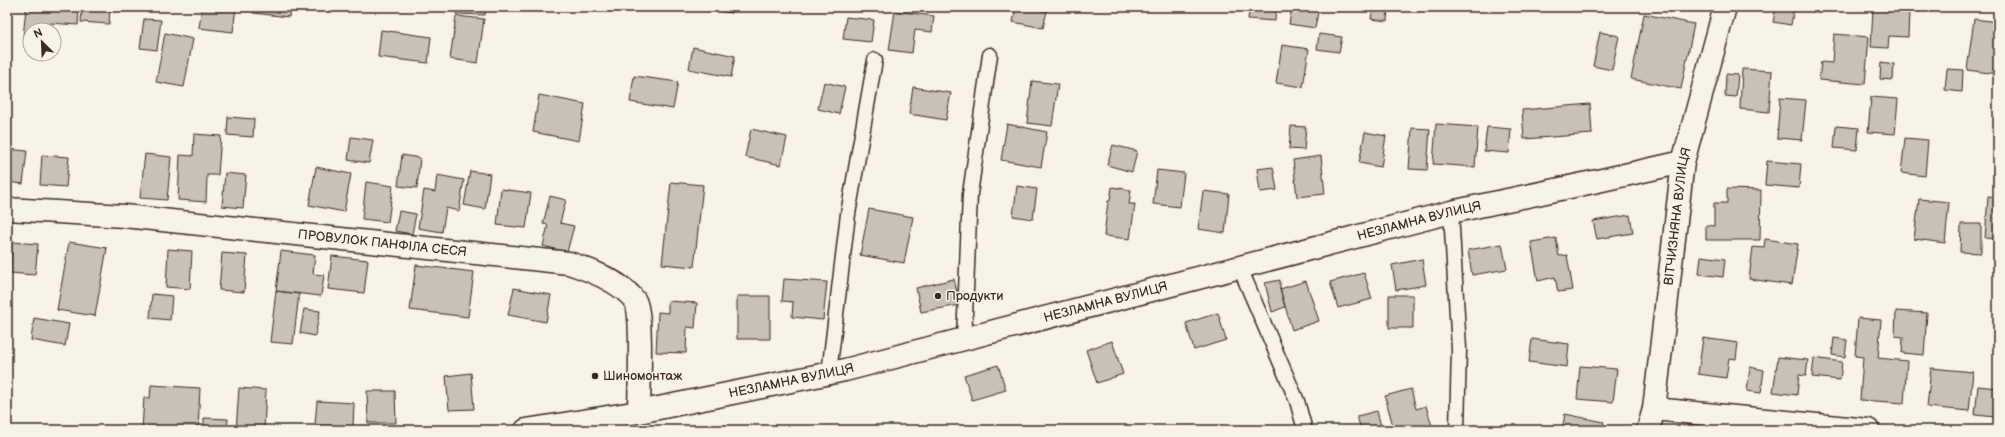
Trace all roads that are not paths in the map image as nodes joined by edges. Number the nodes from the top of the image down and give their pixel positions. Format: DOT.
graph roads {
  1 [pos="1725,7"];
  2 [pos="990,55"];
  3 [pos="875,60"];
  4 [pos="1683,162"];
  5 [pos="7,209"];
  6 [pos="1451,212"];
  7 [pos="1240,268"];
  8 [pos="964,339"];
  9 [pos="829,373"];
  10 [pos="1654,409"];
  11 [pos="639,412"];
  12 [pos="526,430"];
  13 [pos="1305,430"];
  14 [pos="1457,430"];
  15 [pos="1648,430"];
  16 [pos="1868,430"];
  1 -- 4 [label="street, ВІТЧИЗНЯНА ВУЛИЦЯ"];
  2 -- 8 [label="lane"];
  3 -- 9 [label="lane"];
  4 -- 6 [label="street, НЕЗЛАМНА ВУЛИЦЯ"];
  4 -- 10 [label="street, ВІТЧИЗНЯНА ВУЛИЦЯ"];
  5 -- 11 [label="street, ПРОВУЛОК ПАНФІЛА СЕСЯ"];
  6 -- 7 [label="street, НЕЗЛАМНА ВУЛИЦЯ"];
  6 -- 14 [label="lane"];
  7 -- 8 [label="street, НЕЗЛАМНА ВУЛИЦЯ"];
  7 -- 13 [label="lane"];
  8 -- 9 [label="street, НЕЗЛАМНА ВУЛИЦЯ"];
  9 -- 11 [label="street, НЕЗЛАМНА ВУЛИЦЯ"];
  10 -- 15 [label="street, ВІТЧИЗНЯНА ВУЛИЦЯ"];
  10 -- 16 [label="street"];
  11 -- 12 [label="street, НЕЗЛАМНА ВУЛИЦЯ"];
}
